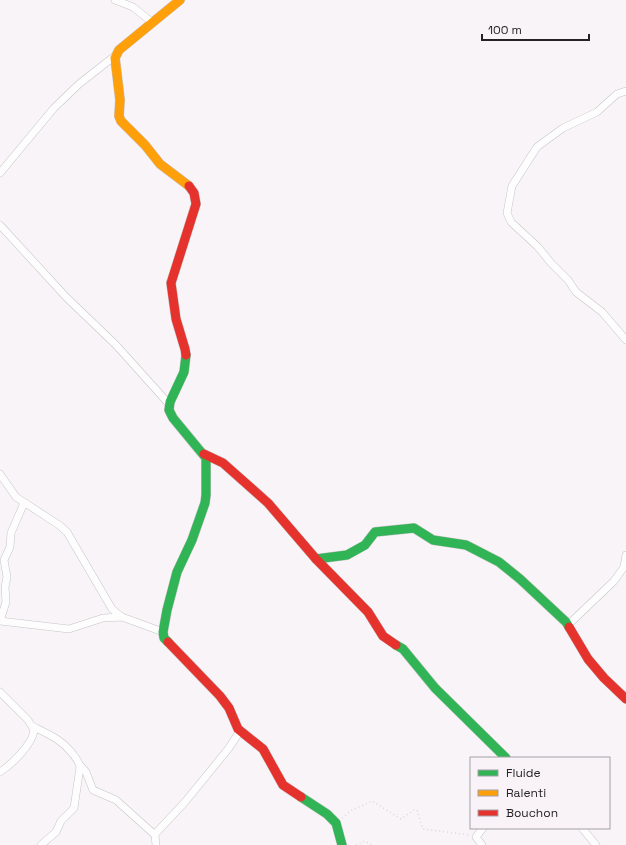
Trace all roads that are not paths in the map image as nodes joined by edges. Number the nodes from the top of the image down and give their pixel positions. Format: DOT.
graph roads {
  1 [pos="115,0"];
  2 [pos="180,0"];
  3 [pos="153,23"];
  4 [pos="116,55"];
  5 [pos="626,91"];
  6 [pos="0,173"];
  7 [pos="0,225"];
  8 [pos="626,340"];
  9 [pos="169,404"];
  10 [pos="204,454"];
  11 [pos="0,474"];
  12 [pos="24,503"];
  13 [pos="626,555"];
  14 [pos="316,559"];
  15 [pos="122,617"];
  16 [pos="0,621"];
  17 [pos="568,625"];
  18 [pos="163,632"];
  19 [pos="0,692"];
  20 [pos="626,699"];
  21 [pos="32,726"];
  22 [pos="240,731"];
  23 [pos="505,757"];
  24 [pos="79,764"];
  25 [pos="0,772"];
  26 [pos="482,829"];
  27 [pos="583,829"];
  28 [pos="155,835"];
  29 [pos="41,845"];
  30 [pos="156,845"];
  31 [pos="342,845"];
  32 [pos="482,845"];
  33 [pos="596,845"];
  1 -- 3 [label="street"];
  2 -- 3 [label="street"];
  3 -- 4 [label="street"];
  4 -- 6 [label="street"];
  4 -- 9 [label="street"];
  5 -- 8 [label="street"];
  7 -- 9 [label="street"];
  9 -- 10 [label="street"];
  10 -- 14 [label="street"];
  10 -- 18 [label="street"];
  11 -- 12 [label="street"];
  12 -- 15 [label="street"];
  12 -- 16 [label="street"];
  13 -- 17 [label="street"];
  14 -- 17 [label="street"];
  14 -- 23 [label="street"];
  15 -- 16 [label="street"];
  15 -- 18 [label="street"];
  17 -- 20 [label="street"];
  18 -- 22 [label="street"];
  19 -- 21 [label="street"];
  21 -- 24 [label="street"];
  21 -- 25 [label="street"];
  22 -- 28 [label="street"];
  22 -- 31 [label="street"];
  24 -- 28 [label="street"];
  24 -- 29 [label="street"];
  26 -- 32 [label="street"];
  27 -- 33 [label="street"];
  28 -- 30 [label="street"];
}
